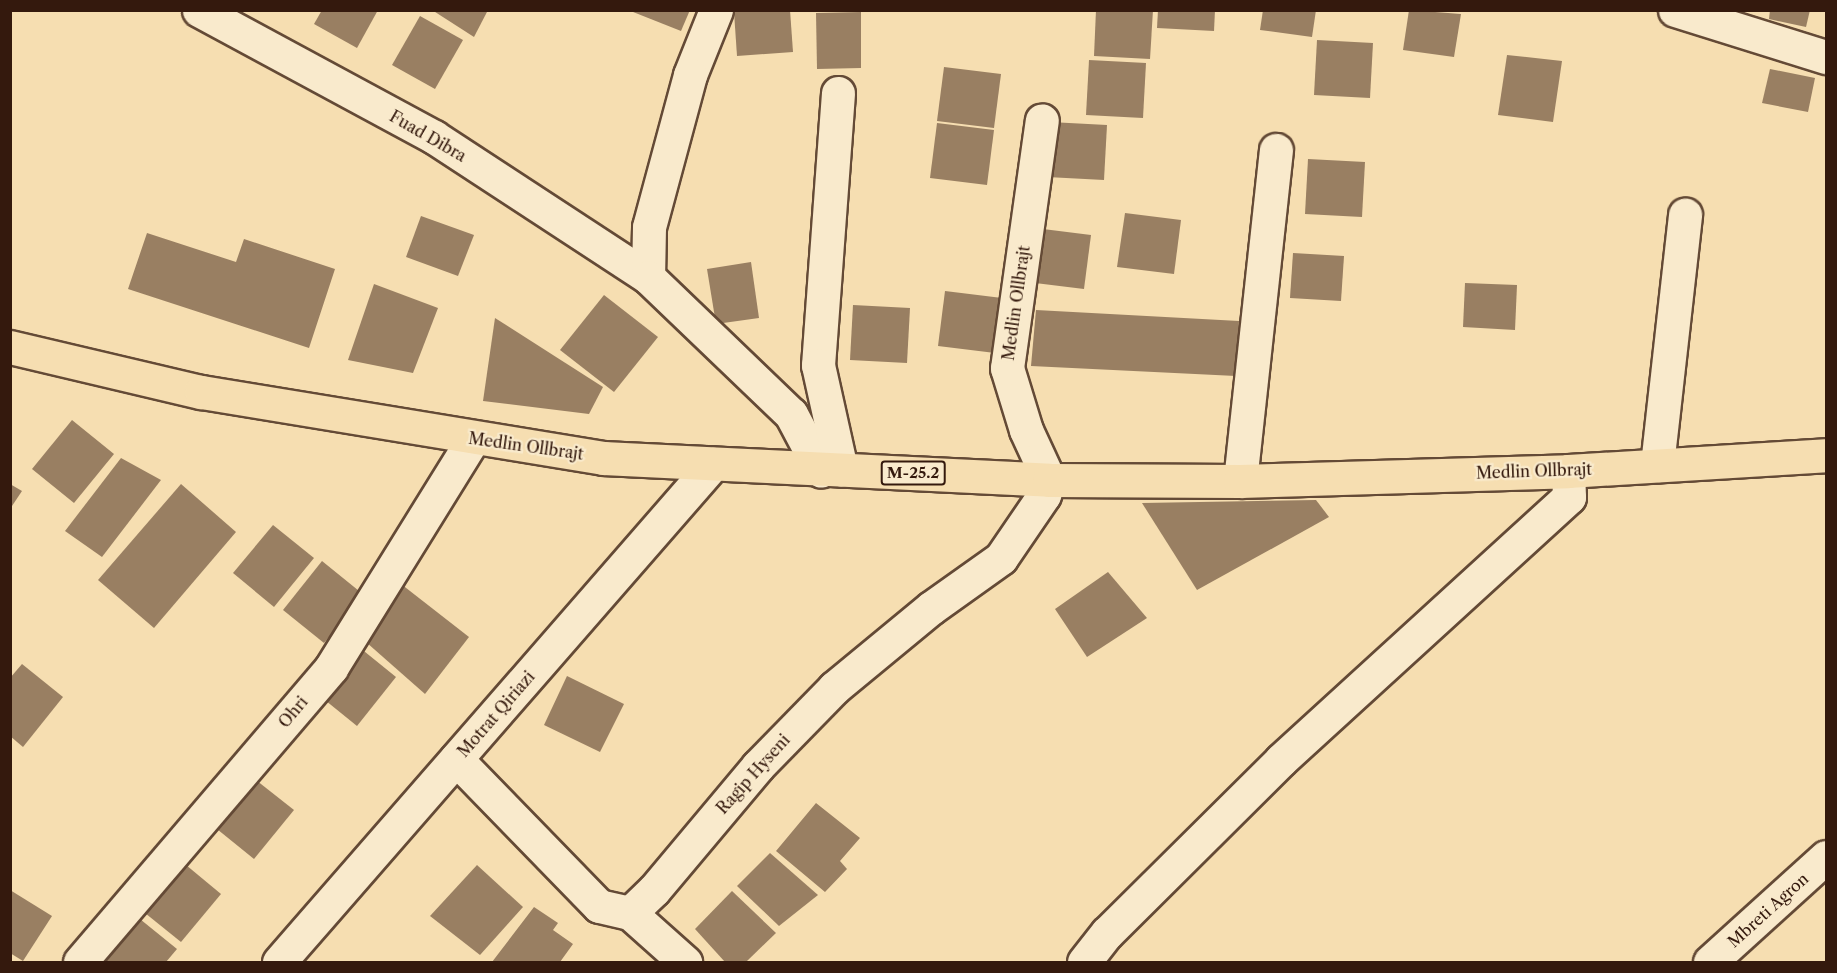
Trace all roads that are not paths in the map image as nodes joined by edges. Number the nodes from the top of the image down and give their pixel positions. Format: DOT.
graph roads {
  1 [pos="198,10"];
  2 [pos="716,10"];
  3 [pos="1675,10"];
  4 [pos="1827,57"];
  5 [pos="838,93"];
  6 [pos="1042,120"];
  7 [pos="1276,150"];
  8 [pos="1685,215"];
  9 [pos="648,277"];
  10 [pos="10,347"];
  11 [pos="473,439"];
  12 [pos="1827,455"];
  13 [pos="712,464"];
  14 [pos="1657,465"];
  15 [pos="831,470"];
  16 [pos="1568,471"];
  17 [pos="1049,480"];
  18 [pos="1240,481"];
  19 [pos="456,759"];
  20 [pos="1827,857"];
  21 [pos="630,913"];
  22 [pos="80,963"];
  23 [pos="279,963"];
  24 [pos="685,963"];
  25 [pos="1084,963"];
  26 [pos="1710,963"];
  1 -- 9 [label="street, Fuad Dibra"];
  2 -- 9 [label="street"];
  3 -- 4 [label="street"];
  5 -- 15 [label="street"];
  6 -- 17 [label="street, Medlin Ollbrajt"];
  7 -- 18 [label="street"];
  8 -- 14 [label="street"];
  9 -- 15 [label="street, Fuad Dibra"];
  10 -- 11 [label="main road, Medlin Ollbrajt / M-25.2"];
  11 -- 13 [label="main road, Medlin Ollbrajt / M-25.2"];
  11 -- 22 [label="street, Ohri"];
  12 -- 14 [label="main road, Medlin Ollbrajt / M-25.2"];
  13 -- 15 [label="main road, Medlin Ollbrajt / M-25.2"];
  13 -- 19 [label="street, Motrat Qiriazi"];
  14 -- 16 [label="main road, Medlin Ollbrajt / M-25.2"];
  15 -- 17 [label="main road, Medlin Ollbrajt / M-25.2"];
  16 -- 18 [label="main road, Medlin Ollbrajt / M-25.2"];
  16 -- 25 [label="street"];
  17 -- 18 [label="main road, Medlin Ollbrajt / M-25.2"];
  17 -- 21 [label="street, Ragip Hyseni"];
  19 -- 21 [label="street"];
  19 -- 23 [label="street, Motrat Qiriazi"];
  20 -- 26 [label="street, Mbreti Agron"];
  21 -- 24 [label="street"];
}
